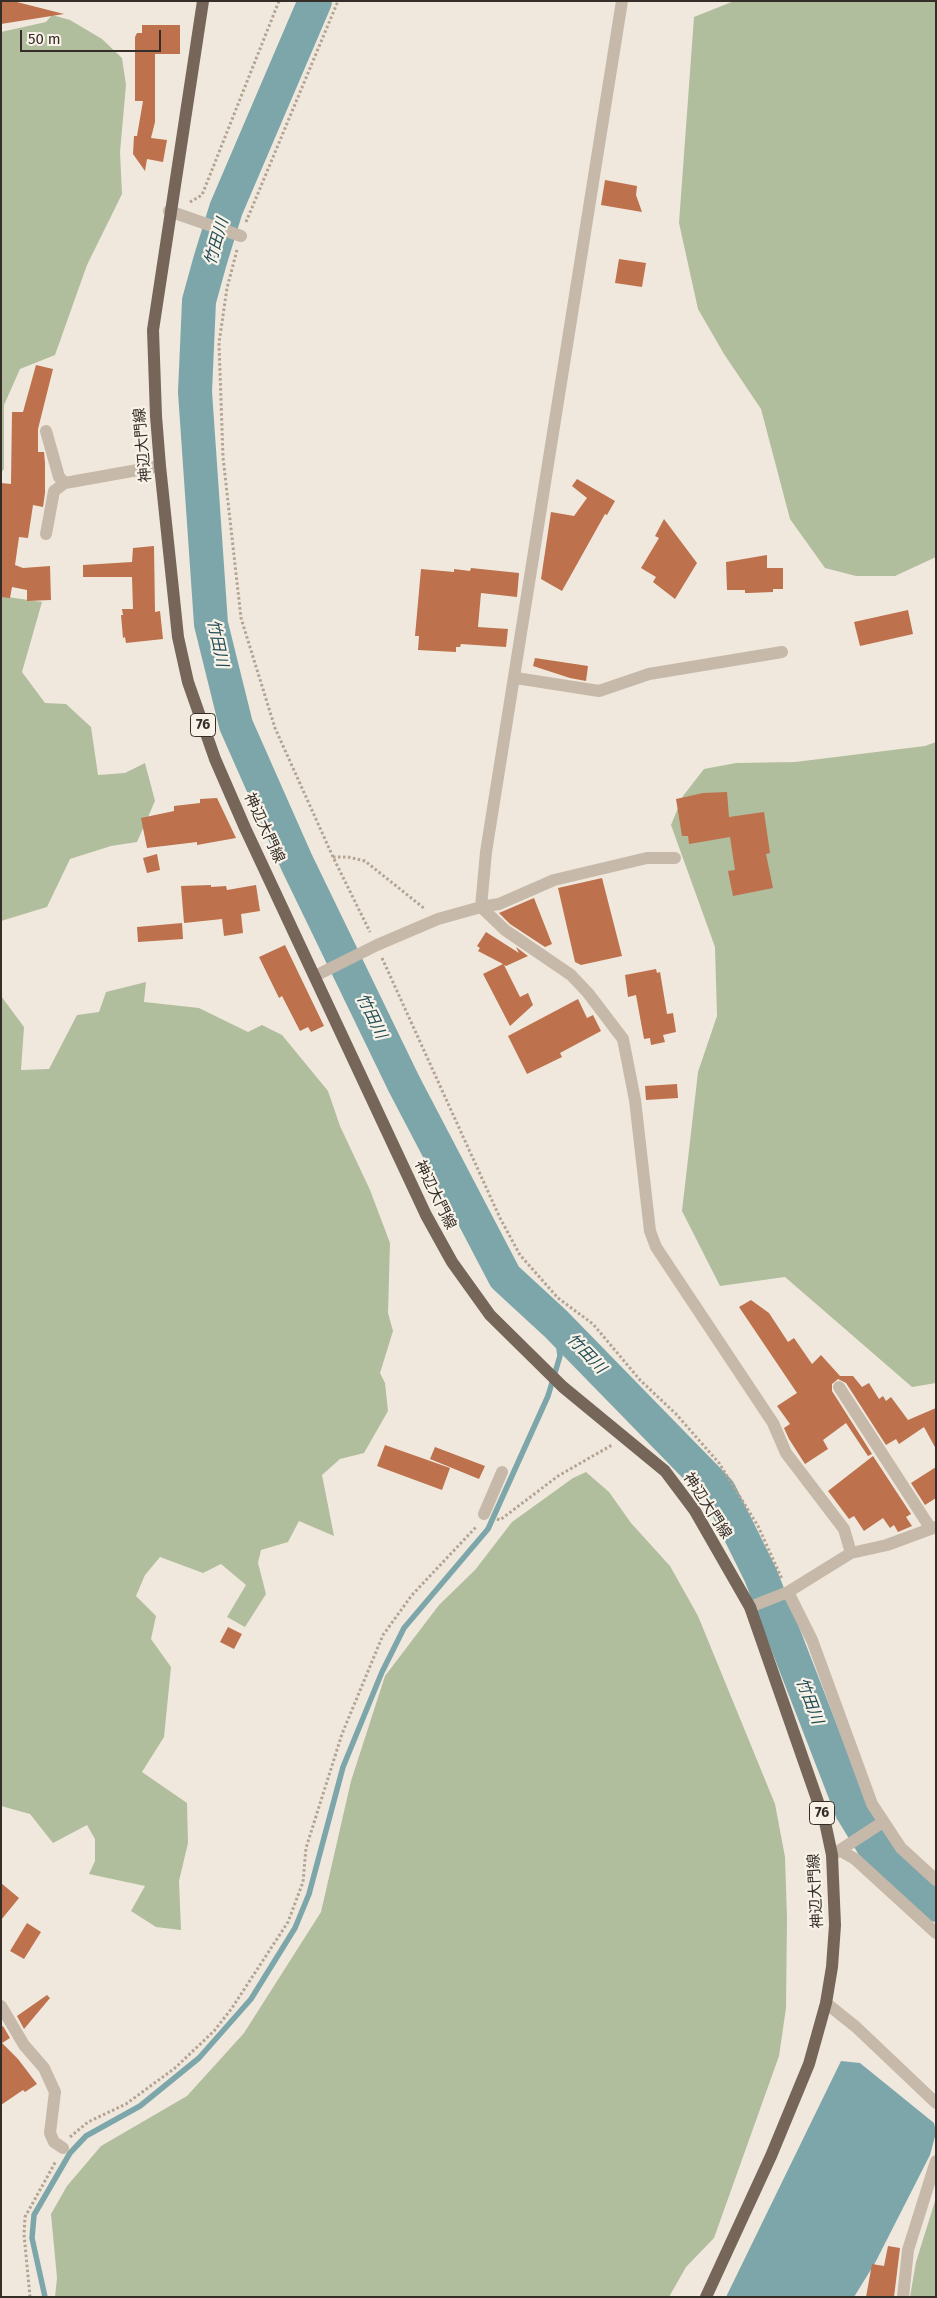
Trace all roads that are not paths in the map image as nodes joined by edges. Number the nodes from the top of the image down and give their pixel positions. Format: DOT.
graph roads {
  1 [pos="203,1"];
  2 [pos="622,1"];
  3 [pos="169,212"];
  4 [pos="237,235"];
  5 [pos="46,431"];
  6 [pos="160,466"];
  7 [pos="65,483"];
  8 [pos="46,534"];
  9 [pos="782,652"];
  10 [pos="516,678"];
  11 [pos="675,858"];
  12 [pos="481,907"];
  13 [pos="315,976"];
  14 [pos="840,1387"];
  15 [pos="502,1472"];
  16 [pos="484,1514"];
  17 [pos="933,1528"];
  18 [pos="851,1553"];
  19 [pos="786,1593"];
  20 [pos="755,1605"];
  21 [pos="881,1824"];
  22 [pos="841,1850"];
  23 [pos="936,1880"];
  24 [pos="936,1932"];
  25 [pos="826,2003"];
  26 [pos="1,2006"];
  27 [pos="936,2103"];
  28 [pos="63,2148"];
  29 [pos="936,2161"];
  30 [pos="706,2297"];
  31 [pos="903,2297"];
  1 -- 3 [label="main road, 神辺大門線 / 76"];
  2 -- 10 [label="street"];
  3 -- 4 [label="street"];
  3 -- 6 [label="main road, 神辺大門線 / 76"];
  5 -- 7 [label="street"];
  6 -- 7 [label="street"];
  6 -- 13 [label="main road, 神辺大門線 / 76"];
  7 -- 8 [label="street"];
  9 -- 10 [label="street"];
  10 -- 12 [label="street"];
  11 -- 12 [label="street"];
  12 -- 13 [label="street"];
  12 -- 18 [label="street"];
  13 -- 20 [label="main road, 神辺大門線 / 76"];
  14 -- 17 [label="street"];
  15 -- 16 [label="street"];
  17 -- 18 [label="street"];
  18 -- 19 [label="street"];
  19 -- 20 [label="street"];
  19 -- 21 [label="street"];
  20 -- 22 [label="main road, 神辺大門線 / 76"];
  21 -- 22 [label="street"];
  21 -- 23 [label="street"];
  22 -- 24 [label="street"];
  22 -- 25 [label="main road, 神辺大門線 / 76"];
  25 -- 27 [label="street"];
  25 -- 30 [label="main road, 神辺大門線 / 76"];
  26 -- 28 [label="street"];
  29 -- 31 [label="street"];
}
